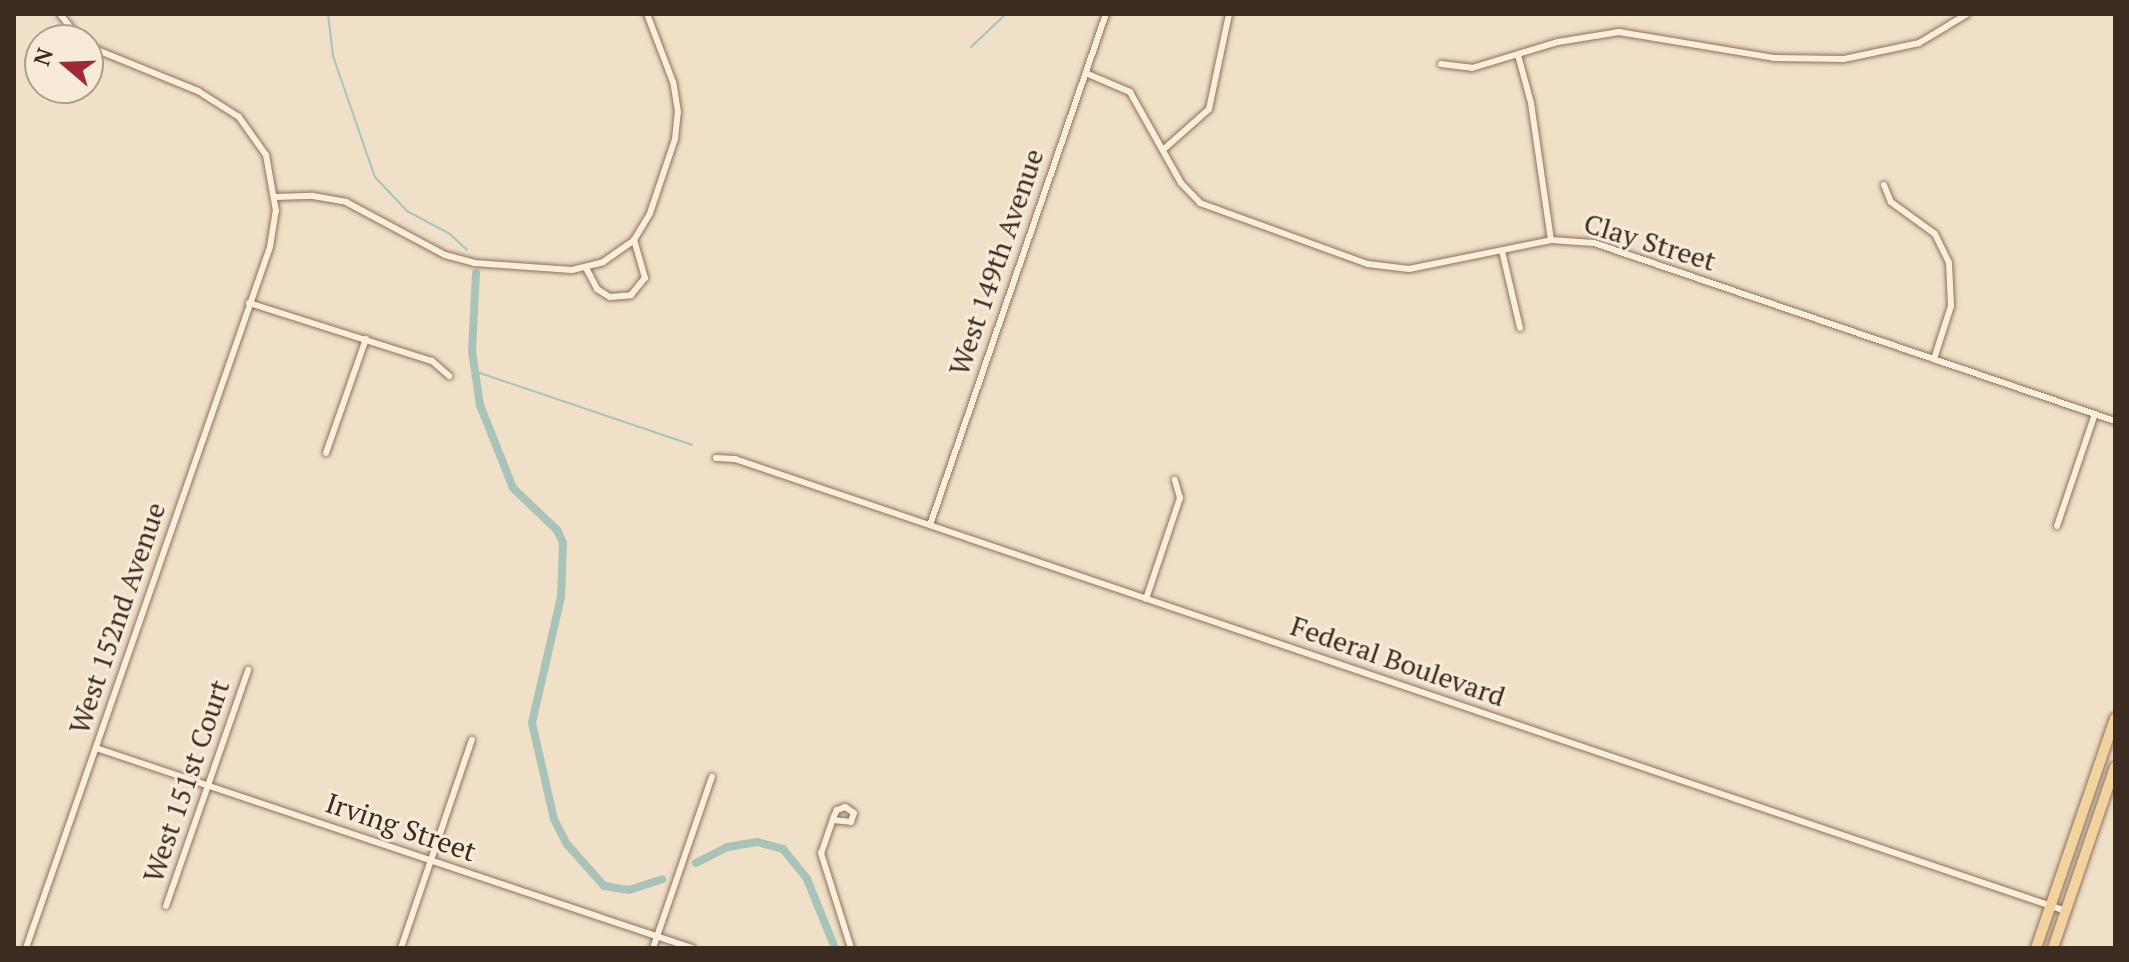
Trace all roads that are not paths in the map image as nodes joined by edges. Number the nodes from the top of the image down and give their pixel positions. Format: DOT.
graph roads {
  1 [pos="647,14"];
  2 [pos="1106,14"];
  3 [pos="1229,14"];
  4 [pos="1967,14"];
  5 [pos="104,53"];
  6 [pos="1518,55"];
  7 [pos="1441,64"];
  8 [pos="1088,74"];
  9 [pos="1164,149"];
  10 [pos="1884,185"];
  11 [pos="276,197"];
  12 [pos="634,240"];
  13 [pos="1551,240"];
  14 [pos="1502,251"];
  15 [pos="586,268"];
  16 [pos="249,303"];
  17 [pos="1520,328"];
  18 [pos="366,339"];
  19 [pos="1934,359"];
  20 [pos="449,376"];
  21 [pos="2095,414"];
  22 [pos="2115,421"];
  23 [pos="326,453"];
  24 [pos="716,458"];
  25 [pos="1175,480"];
  26 [pos="930,525"];
  27 [pos="2057,526"];
  28 [pos="1146,599"];
  29 [pos="248,670"];
  30 [pos="2115,718"];
  31 [pos="472,740"];
  32 [pos="96,748"];
  33 [pos="2115,767"];
  34 [pos="712,777"];
  35 [pos="208,786"];
  36 [pos="833,820"];
  37 [pos="430,860"];
  38 [pos="2051,905"];
  39 [pos="166,906"];
  40 [pos="2066,911"];
  41 [pos="657,936"];
  42 [pos="26,948"];
  43 [pos="401,948"];
  44 [pos="653,948"];
  45 [pos="692,948"];
  46 [pos="851,948"];
  47 [pos="2036,948"];
  48 [pos="2053,948"];
  1 -- 12 [label="street"];
  2 -- 8 [label="street, West 149th Avenue"];
  3 -- 9 [label="street"];
  4 -- 6 [label="street"];
  5 -- 11 [label="street"];
  6 -- 7 [label="street"];
  6 -- 13 [label="street"];
  8 -- 9 [label="street, Clay Street"];
  8 -- 26 [label="street, West 149th Avenue"];
  9 -- 14 [label="street, Clay Street"];
  10 -- 19 [label="street"];
  11 -- 15 [label="street"];
  11 -- 16 [label="street, West 152nd Avenue"];
  12 -- 15 [label="street"];
  12 -- 15 [label="street"];
  13 -- 14 [label="street, Clay Street"];
  13 -- 19 [label="street, Clay Street"];
  14 -- 17 [label="street"];
  16 -- 18 [label="street"];
  16 -- 32 [label="street, West 152nd Avenue"];
  18 -- 20 [label="street"];
  18 -- 23 [label="street"];
  19 -- 21 [label="street, Clay Street"];
  21 -- 22 [label="street, Clay Street"];
  21 -- 27 [label="street"];
  24 -- 26 [label="street, Federal Boulevard"];
  25 -- 28 [label="street"];
  26 -- 28 [label="street, Federal Boulevard"];
  28 -- 38 [label="street, Federal Boulevard"];
  29 -- 35 [label="street, West 151st Court"];
  30 -- 38 [label="main road"];
  31 -- 37 [label="street"];
  32 -- 35 [label="street, Irving Street"];
  32 -- 42 [label="street, West 152nd Avenue"];
  33 -- 40 [label="main road"];
  34 -- 41 [label="street"];
  35 -- 37 [label="street, Irving Street"];
  35 -- 39 [label="street, West 151st Court"];
  36 -- 46 [label="street"];
  37 -- 41 [label="street, Irving Street"];
  37 -- 43 [label="street"];
  38 -- 40 [label="street, Federal Boulevard"];
  38 -- 47 [label="main road"];
  40 -- 48 [label="main road"];
  41 -- 44 [label="street"];
  41 -- 45 [label="street, Irving Street"];
}
